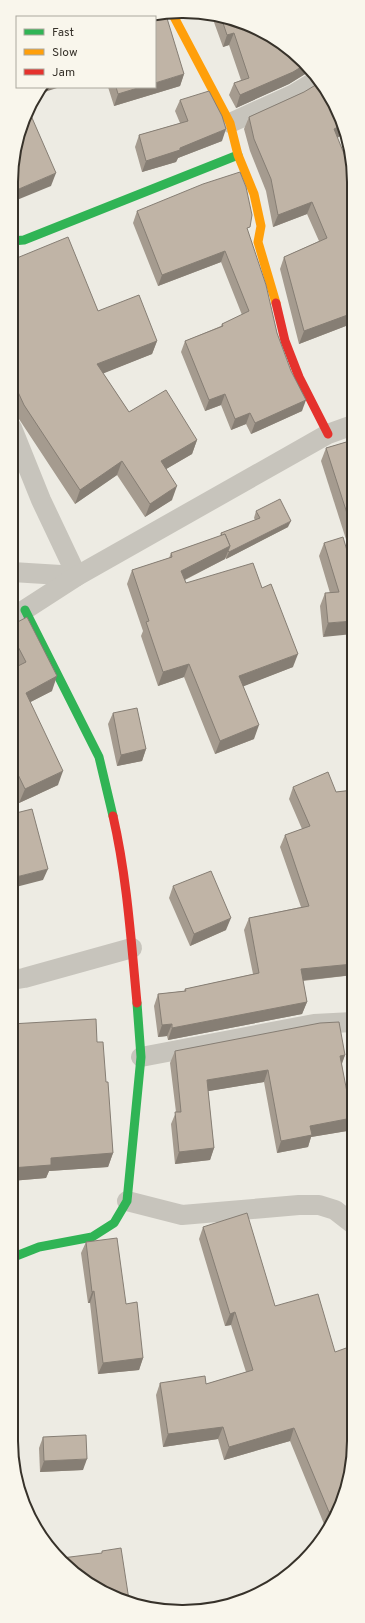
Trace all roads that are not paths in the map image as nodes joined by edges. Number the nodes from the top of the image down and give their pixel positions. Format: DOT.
graph roads {
  1 [pos="175,18"];
  2 [pos="313,82"];
  3 [pos="230,123"];
  4 [pos="238,155"];
  5 [pos="18,240"];
  6 [pos="347,428"];
  7 [pos="328,434"];
  8 [pos="18,443"];
  9 [pos="18,572"];
  10 [pos="77,576"];
  11 [pos="18,614"];
  12 [pos="132,948"];
  13 [pos="18,979"];
  14 [pos="347,1022"];
  15 [pos="141,1056"];
  16 [pos="127,1201"];
  17 [pos="347,1220"];
  18 [pos="18,1255"];
  1 -- 3 [label="street"];
  2 -- 3 [label="street"];
  3 -- 4 [label="street"];
  4 -- 5 [label="street"];
  4 -- 7 [label="street"];
  6 -- 7 [label="street"];
  7 -- 10 [label="street"];
  8 -- 10 [label="street"];
  9 -- 10 [label="street"];
  10 -- 11 [label="street"];
  11 -- 12 [label="street"];
  12 -- 13 [label="street"];
  12 -- 15 [label="street"];
  14 -- 15 [label="street"];
  15 -- 16 [label="street"];
  16 -- 17 [label="street"];
  16 -- 18 [label="street"];
}
